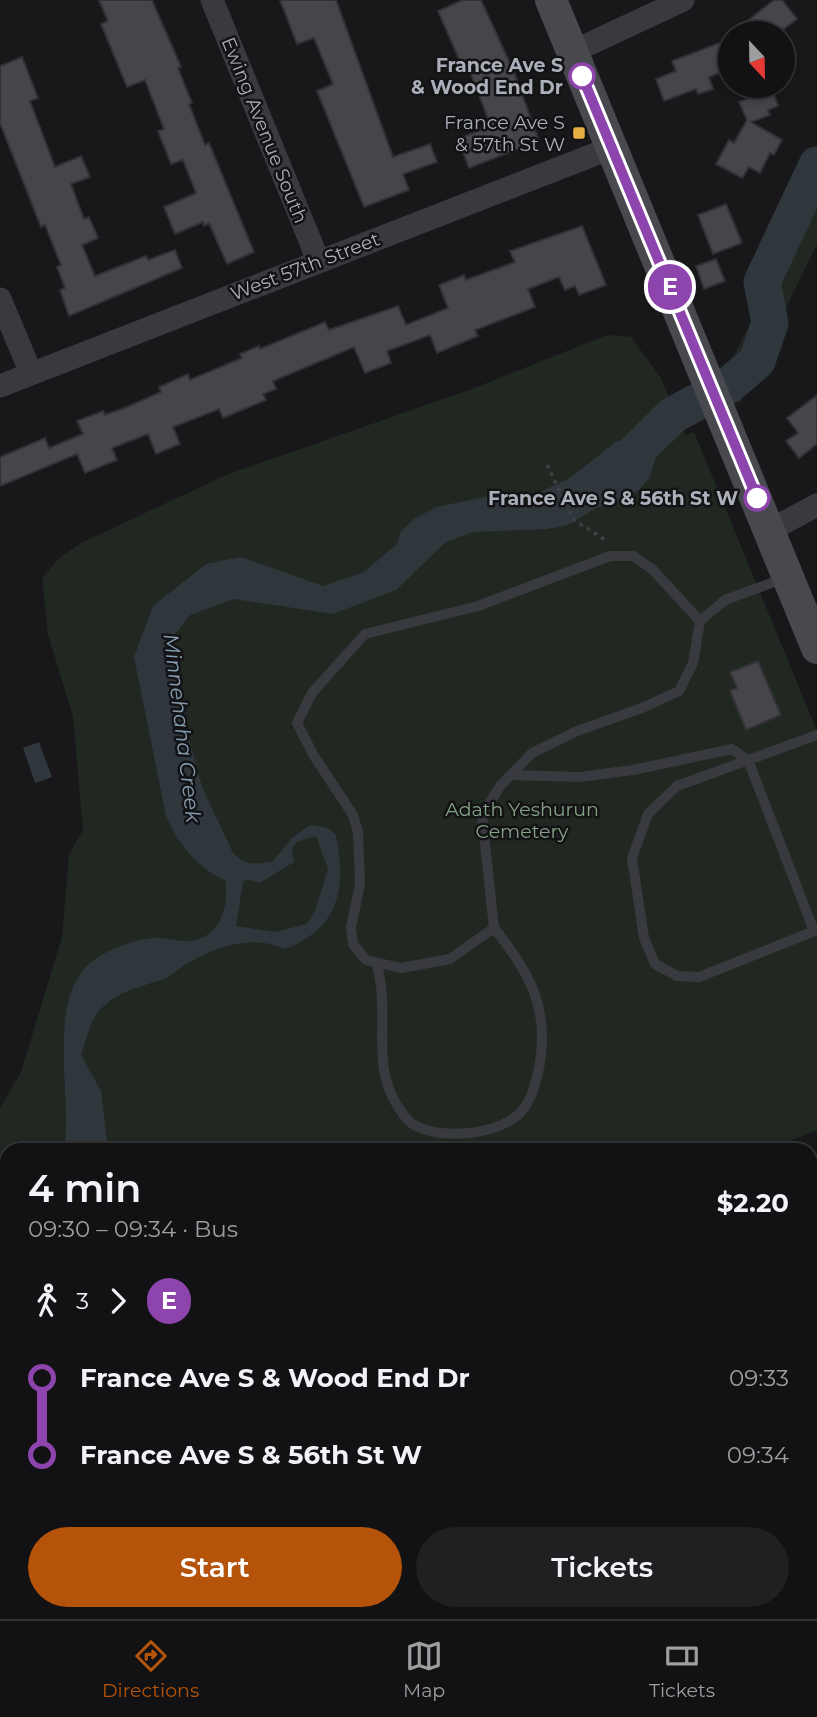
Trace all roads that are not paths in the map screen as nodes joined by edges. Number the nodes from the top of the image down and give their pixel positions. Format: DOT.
graph roads {
  1 [pos="212,0"];
  2 [pos="551,0"];
  3 [pos="683,0"];
  4 [pos="572,52"];
  5 [pos="611,148"];
  6 [pos="318,260"];
  7 [pos="0,299"];
  8 [pos="31,373"];
  9 [pos="0,386"];
  10 [pos="817,505"];
  11 [pos="770,530"];
  12 [pos="789,577"];
  13 [pos="700,621"];
  14 [pos="817,648"];
  15 [pos="817,735"];
  16 [pos="748,760"];
  17 [pos="511,775"];
  18 [pos="494,928"];
  19 [pos="816,930"];
  20 [pos="377,963"];
  1 -- 6 [label="street, Ewing Avenue South"];
  2 -- 4 [label="main road"];
  3 -- 4 [label="street"];
  4 -- 5 [label="main road"];
  5 -- 6 [label="street, West 57th Street"];
  5 -- 11 [label="main road"];
  6 -- 8 [label="street, West 57th Street"];
  7 -- 8 [label="street"];
  8 -- 9 [label="street, West 57th Street"];
  10 -- 11 [label="street"];
  11 -- 12 [label="main road"];
  12 -- 13 [label="lane"];
  12 -- 14 [label="main road"];
  13 -- 17 [label="lane"];
  13 -- 20 [label="lane"];
  15 -- 16 [label="lane"];
  16 -- 17 [label="lane"];
  16 -- 19 [label="lane"];
  16 -- 19 [label="lane"];
  17 -- 18 [label="lane"];
  18 -- 20 [label="lane"];
  18 -- 20 [label="lane"];
}
